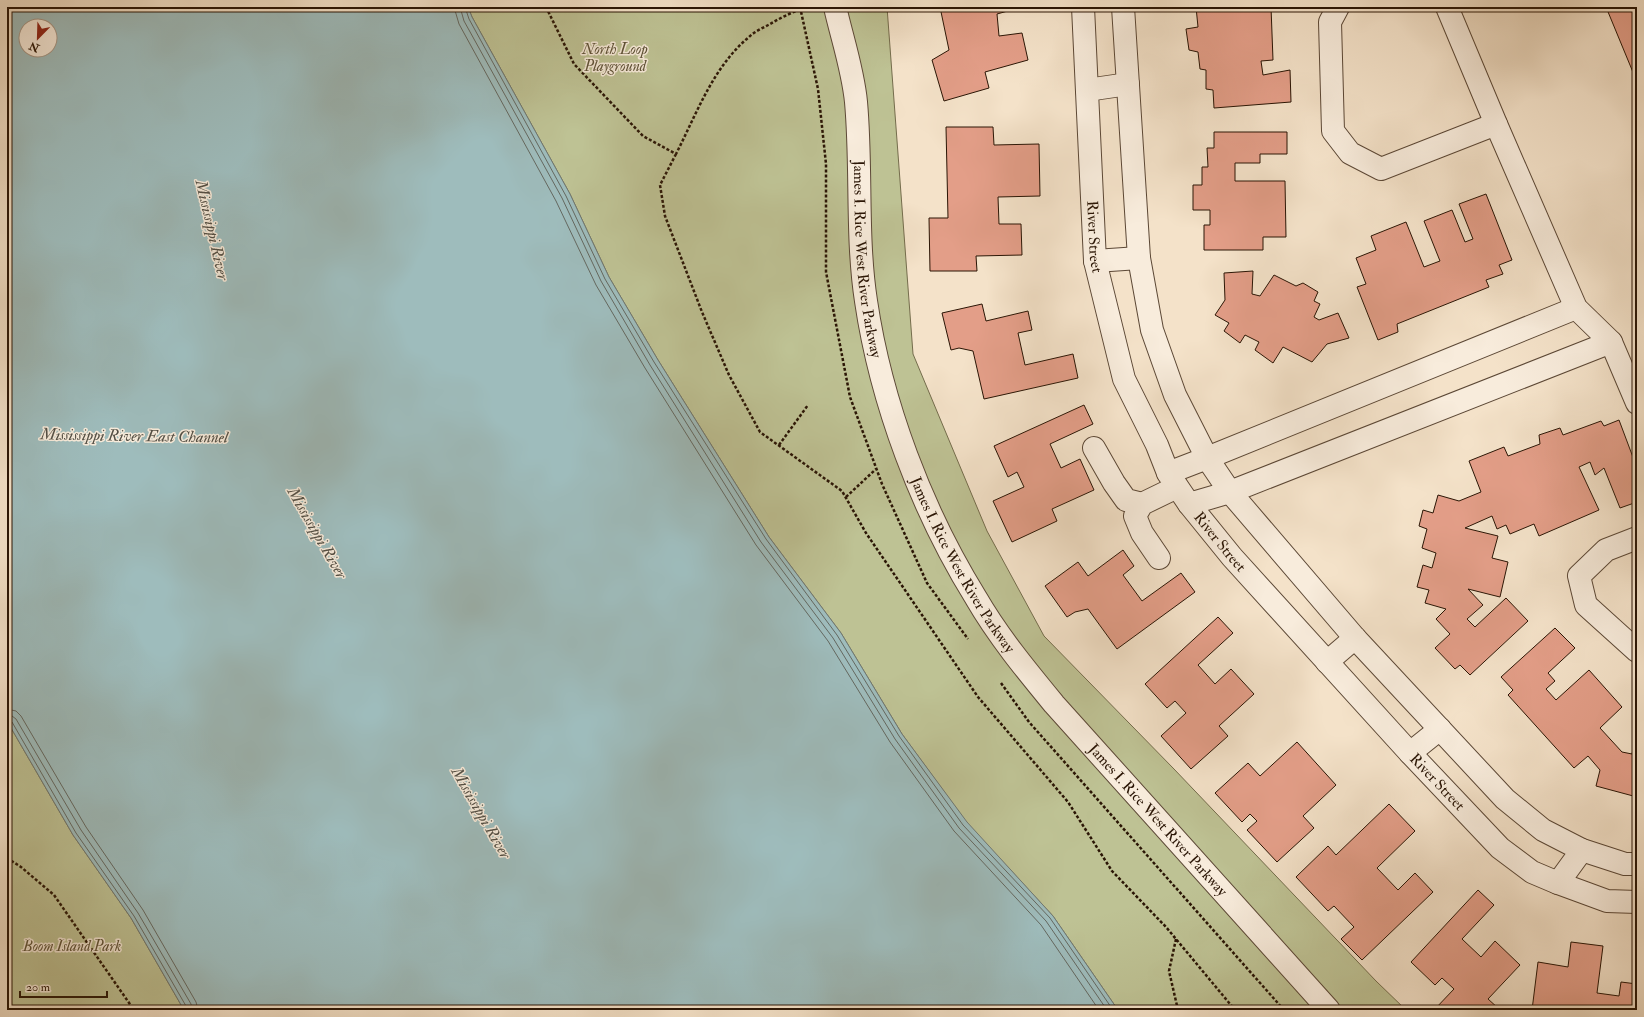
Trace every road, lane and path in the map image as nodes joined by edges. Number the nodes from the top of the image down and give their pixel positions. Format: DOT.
graph roads {
  1 [pos="546,7"];
  2 [pos="810,7"];
  3 [pos="835,7"];
  4 [pos="1083,7"];
  5 [pos="1124,7"];
  6 [pos="1338,7"];
  7 [pos="1448,7"];
  8 [pos="1128,84"];
  9 [pos="1087,90"];
  10 [pos="1496,124"];
  11 [pos="676,154"];
  12 [pos="1139,258"];
  13 [pos="1095,261"];
  14 [pos="1576,308"];
  15 [pos="1611,342"];
  16 [pos="1637,403"];
  17 [pos="808,405"];
  18 [pos="779,445"];
  19 [pos="1094,448"];
  20 [pos="1207,458"];
  21 [pos="877,469"];
  22 [pos="1178,488"];
  23 [pos="1230,492"];
  24 [pos="846,497"];
  25 [pos="1142,504"];
  26 [pos="1637,538"];
  27 [pos="1159,558"];
  28 [pos="1355,638"];
  29 [pos="1637,651"];
  30 [pos="1328,662"];
  31 [pos="1440,729"];
  32 [pos="1410,753"];
  33 [pos="1582,850"];
  34 [pos="7,858"];
  35 [pos="1637,864"];
  36 [pos="1558,883"];
  37 [pos="1637,902"];
  38 [pos="1176,939"];
  39 [pos="134,1010"];
  40 [pos="1178,1010"];
  41 [pos="1234,1010"];
  42 [pos="1329,1010"];
  1 -- 11 [label="path"];
  2 -- 11 [label="path"];
  3 -- 42 [label="street, James I. Rice West River Parkway"];
  4 -- 9 [label="street, River Street"];
  5 -- 8 [label="street"];
  6 -- 10 [label="street"];
  7 -- 10 [label="street"];
  8 -- 9 [label="street"];
  8 -- 12 [label="street"];
  9 -- 13 [label="street, River Street"];
  10 -- 14 [label="street"];
  11 -- 18 [label="path"];
  12 -- 13 [label="street"];
  12 -- 20 [label="street"];
  13 -- 22 [label="street, River Street"];
  14 -- 15 [label="street"];
  14 -- 20 [label="street"];
  15 -- 16 [label="street"];
  15 -- 23 [label="street"];
  17 -- 18 [label="path"];
  18 -- 24 [label="path"];
  19 -- 25 [label="street"];
  20 -- 22 [label="street"];
  20 -- 23 [label="street"];
  21 -- 24 [label="path"];
  22 -- 23 [label="street"];
  22 -- 25 [label="street"];
  22 -- 30 [label="street, River Street"];
  23 -- 28 [label="street"];
  24 -- 38 [label="path"];
  25 -- 27 [label="street"];
  26 -- 29 [label="street"];
  28 -- 30 [label="street"];
  28 -- 31 [label="street"];
  30 -- 32 [label="street, River Street"];
  31 -- 32 [label="street"];
  31 -- 33 [label="street"];
  32 -- 36 [label="street, River Street"];
  33 -- 35 [label="street"];
  33 -- 36 [label="street"];
  34 -- 39 [label="path"];
  36 -- 37 [label="street, River Street"];
  38 -- 40 [label="path"];
  38 -- 41 [label="path"];
}
